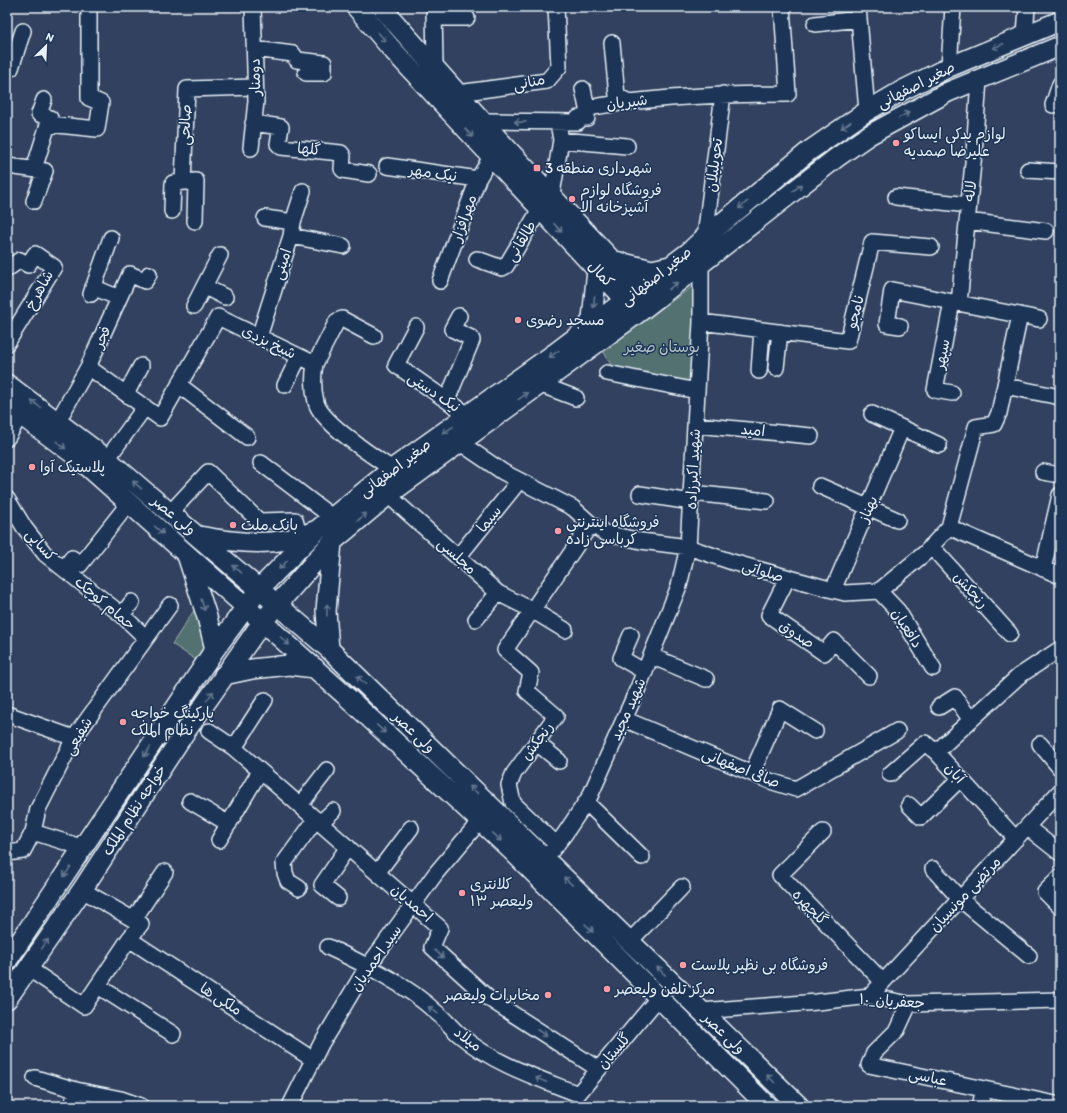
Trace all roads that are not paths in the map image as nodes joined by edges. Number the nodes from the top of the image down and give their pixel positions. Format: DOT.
graph roads {
  1 [pos="89,7"];
  2 [pos="253,7"];
  3 [pos="356,7"];
  4 [pos="381,7"];
  5 [pos="556,7"];
  6 [pos="782,7"];
  7 [pos="953,7"];
  8 [pos="1027,7"];
  9 [pos="434,12"];
  10 [pos="859,13"];
  11 [pos="467,18"];
  12 [pos="1060,21"];
  13 [pos="814,24"];
  14 [pos="23,31"];
  15 [pos="1025,35"];
  16 [pos="612,43"];
  17 [pos="1060,46"];
  18 [pos="254,49"];
  19 [pos="949,66"];
  20 [pos="7,68"];
  21 [pos="435,68"];
  22 [pos="306,73"];
  23 [pos="979,79"];
  24 [pos="1060,84"];
  25 [pos="255,87"];
  26 [pos="583,89"];
  27 [pos="458,94"];
  28 [pos="723,94"];
  29 [pos="44,100"];
  30 [pos="627,101"];
  31 [pos="1053,105"];
  32 [pos="587,108"];
  33 [pos="867,111"];
  34 [pos="482,121"];
  35 [pos="253,123"];
  36 [pos="558,123"];
  37 [pos="48,124"];
  38 [pos="561,140"];
  39 [pos="627,146"];
  40 [pos="251,148"];
  41 [pos="491,157"];
  42 [pos="7,166"];
  43 [pos="388,166"];
  44 [pos="34,169"];
  45 [pos="1028,170"];
  46 [pos="1060,172"];
  47 [pos="369,174"];
  48 [pos="478,179"];
  49 [pos="183,182"];
  50 [pos="303,191"];
  51 [pos="552,194"];
  52 [pos="896,197"];
  53 [pos="34,201"];
  54 [pos="969,206"];
  55 [pos="540,209"];
  56 [pos="172,210"];
  57 [pos="265,218"];
  58 [pos="195,221"];
  59 [pos="967,221"];
  60 [pos="292,229"];
  61 [pos="1046,231"];
  62 [pos="705,236"];
  63 [pos="111,238"];
  64 [pos="343,246"];
  65 [pos="931,246"];
  66 [pos="220,255"];
  67 [pos="477,259"];
  68 [pos="701,264"];
  69 [pos="604,265"];
  70 [pos="671,266"];
  71 [pos="7,269"];
  72 [pos="149,274"];
  73 [pos="440,281"];
  74 [pos="205,287"];
  75 [pos="633,295"];
  76 [pos="225,297"];
  77 [pos="119,298"];
  78 [pos="955,302"];
  79 [pos="642,310"];
  80 [pos="1020,315"];
  81 [pos="459,316"];
  82 [pos="218,317"];
  83 [pos="1038,318"];
  84 [pos="700,322"];
  85 [pos="900,326"];
  86 [pos="416,327"];
  87 [pos="762,330"];
  88 [pos="585,331"];
  89 [pos="780,332"];
  90 [pos="374,336"];
  91 [pos="259,337"];
  92 [pos="7,343"];
  93 [pos="300,357"];
  94 [pos="315,364"];
  95 [pos="141,366"];
  96 [pos="88,367"];
  97 [pos="776,368"];
  98 [pos="759,371"];
  99 [pos="607,373"];
  100 [pos="7,384"];
  101 [pos="539,384"];
  102 [pos="179,385"];
  103 [pos="285,385"];
  104 [pos="1005,386"];
  105 [pos="697,391"];
  106 [pos="952,393"];
  107 [pos="126,394"];
  108 [pos="1060,397"];
  109 [pos="576,398"];
  110 [pos="447,400"];
  111 [pos="145,408"];
  112 [pos="14,409"];
  113 [pos="872,414"];
  114 [pos="468,415"];
  115 [pos="58,421"];
  116 [pos="696,425"];
  117 [pos="902,428"];
  118 [pos="811,436"];
  119 [pos="247,437"];
  120 [pos="7,438"];
  121 [pos="459,442"];
  122 [pos="939,445"];
  123 [pos="107,459"];
  124 [pos="261,463"];
  125 [pos="392,470"];
  126 [pos="1043,472"];
  127 [pos="1060,475"];
  128 [pos="519,481"];
  129 [pos="820,486"];
  130 [pos="640,494"];
  131 [pos="388,495"];
  132 [pos="1060,495"];
  133 [pos="691,497"];
  134 [pos="767,501"];
  135 [pos="129,503"];
  136 [pos="8,505"];
  137 [pos="868,508"];
  138 [pos="170,513"];
  139 [pos="332,518"];
  140 [pos="897,520"];
  141 [pos="591,524"];
  142 [pos="950,527"];
  143 [pos="309,534"];
  144 [pos="197,536"];
  145 [pos="332,542"];
  146 [pos="931,546"];
  147 [pos="688,547"];
  148 [pos="187,555"];
  149 [pos="458,557"];
  150 [pos="64,569"];
  151 [pos="1043,569"];
  152 [pos="1060,576"];
  153 [pos="787,579"];
  154 [pos="260,588"];
  155 [pos="833,590"];
  156 [pos="879,591"];
  157 [pos="498,593"];
  158 [pos="132,602"];
  159 [pos="277,603"];
  160 [pos="170,605"];
  161 [pos="246,606"];
  162 [pos="532,610"];
  163 [pos="122,615"];
  164 [pos="476,619"];
  165 [pos="263,621"];
  166 [pos="565,630"];
  167 [pos="1010,634"];
  168 [pos="631,636"];
  169 [pos="146,638"];
  170 [pos="215,649"];
  171 [pos="329,649"];
  172 [pos="1060,649"];
  173 [pos="651,656"];
  174 [pos="315,668"];
  175 [pos="933,668"];
  176 [pos="645,672"];
  177 [pos="224,675"];
  178 [pos="869,676"];
  179 [pos="706,679"];
  180 [pos="265,700"];
  181 [pos="939,707"];
  182 [pos="7,714"];
  183 [pos="624,719"];
  184 [pos="970,719"];
  185 [pos="209,731"];
  186 [pos="815,731"];
  187 [pos="897,731"];
  188 [pos="74,738"];
  189 [pos="537,743"];
  190 [pos="1040,744"];
  191 [pos="234,748"];
  192 [pos="936,752"];
  193 [pos="559,761"];
  194 [pos="1060,768"];
  195 [pos="327,770"];
  196 [pos="260,771"];
  197 [pos="752,773"];
  198 [pos="890,774"];
  199 [pos="960,779"];
  200 [pos="1060,791"];
  201 [pos="190,801"];
  202 [pos="586,802"];
  203 [pos="300,805"];
  204 [pos="910,805"];
  205 [pos="333,811"];
  206 [pos="318,821"];
  207 [pos="480,821"];
  208 [pos="229,824"];
  209 [pos="1027,826"];
  210 [pos="411,828"];
  211 [pos="33,832"];
  212 [pos="823,832"];
  213 [pos="1016,839"];
  214 [pos="219,840"];
  215 [pos="348,847"];
  216 [pos="84,848"];
  217 [pos="551,852"];
  218 [pos="7,853"];
  219 [pos="1060,853"];
  220 [pos="642,857"];
  221 [pos="933,868"];
  222 [pos="165,872"];
  223 [pos="377,873"];
  224 [pos="1060,877"];
  225 [pos="682,887"];
  226 [pos="299,888"];
  227 [pos="82,890"];
  228 [pos="338,898"];
  229 [pos="960,899"];
  230 [pos="413,904"];
  231 [pos="1060,907"];
  232 [pos="134,919"];
  233 [pos="129,940"];
  234 [pos="630,942"];
  235 [pos="328,947"];
  236 [pos="1029,956"];
  237 [pos="7,961"];
  238 [pos="7,964"];
  239 [pos="368,966"];
  240 [pos="26,972"];
  241 [pos="883,982"];
  242 [pos="98,986"];
  243 [pos="870,996"];
  244 [pos="659,997"];
  245 [pos="7,999"];
  246 [pos="1060,1000"];
  247 [pos="909,1004"];
  248 [pos="702,1011"];
  249 [pos="172,1034"];
  250 [pos="312,1059"];
  251 [pos="598,1070"];
  252 [pos="35,1078"];
  253 [pos="984,1089"];
  254 [pos="76,1090"];
  255 [pos="579,1100"];
  256 [pos="1060,1105"];
  257 [pos="72,1106"];
  258 [pos="141,1106"];
  259 [pos="290,1106"];
  260 [pos="767,1106"];
  261 [pos="799,1106"];
  262 [pos="980,1106"];
  1 -- 37 [label="street"];
  2 -- 18 [label="street, دومنار"];
  3 -- 41 [label="main road, کمال, one-way"];
  4 -- 21 [label="main road, کمال"];
  5 -- 27 [label="street, منانی"];
  6 -- 28 [label="street, شیریان"];
  7 -- 19 [label="street"];
  8 -- 15 [label="street"];
  9 -- 11 [label="street"];
  9 -- 21 [label="street"];
  10 -- 13 [label="street"];
  10 -- 33 [label="street"];
  12 -- 15 [label="main road, صغیر اصفهانی"];
  14 -- 20 [label="street"];
  15 -- 19 [label="main road, صغیر اصفهانی, one-way"];
  16 -- 30 [label="street"];
  17 -- 23 [label="main road, صغیر اصفهانی"];
  18 -- 22 [label="street"];
  18 -- 25 [label="street, دومنار"];
  19 -- 33 [label="main road, صغیر اصفهانی"];
  21 -- 27 [label="main road, کمال"];
  23 -- 54 [label="street, لاله"];
  68 -- 23 [label="main road, صغیر اصفهانی, one-way"];
  24 -- 31 [label="street"];
  25 -- 35 [label="street, دومنار"];
  25 -- 49 [label="street, صالحی"];
  26 -- 32 [label="street"];
  27 -- 34 [label="main road, کمال"];
  28 -- 30 [label="street, شیریان"];
  28 -- 62 [label="street, تحویلیلان"];
  29 -- 37 [label="street"];
  30 -- 32 [label="street, شیریان"];
  32 -- 36 [label="street, شیریان"];
  33 -- 62 [label="main road, صغیر اصفهانی, one-way"];
  36 -- 34 [label="street, شیریان, one-way"];
  34 -- 51 [label="main road, کمال"];
  35 -- 40 [label="street, دومنار"];
  35 -- 47 [label="street, گلها"];
  36 -- 38 [label="street"];
  37 -- 44 [label="street"];
  38 -- 39 [label="street"];
  38 -- 51 [label="street"];
  41 -- 48 [label="street, مهرافزار"];
  41 -- 55 [label="main road, کمال"];
  42 -- 44 [label="street"];
  43 -- 48 [label="street, نیک مهر"];
  44 -- 53 [label="street"];
  45 -- 46 [label="street"];
  48 -- 73 [label="street, مهرافزار"];
  49 -- 56 [label="street"];
  49 -- 58 [label="street"];
  50 -- 60 [label="street, امینی"];
  51 -- 69 [label="main road, کمال"];
  52 -- 54 [label="street"];
  54 -- 59 [label="street, لاله"];
  55 -- 67 [label="street, طالقانی"];
  55 -- 69 [label="main road, کمال, one-way"];
  57 -- 60 [label="street"];
  59 -- 61 [label="street"];
  59 -- 78 [label="street, لاله"];
  60 -- 64 [label="street"];
  60 -- 91 [label="street, امینی"];
  62 -- 70 [label="main road, صغیر اصفهانی"];
  63 -- 77 [label="street"];
  65 -- 89 [label="street, نامجو"];
  66 -- 74 [label="street"];
  79 -- 68 [label="main road, صغیر اصفهانی, one-way"];
  68 -- 84 [label="street, شهید اکبرزاده"];
  69 -- 70 [label="main road"];
  69 -- 75 [label="main road, کمال"];
  69 -- 88 [label="main road, one-way"];
  70 -- 75 [label="main road, صغیر اصفهانی"];
  71 -- 92 [label="street, شاهرخ"];
  72 -- 77 [label="street, فجر"];
  74 -- 76 [label="street"];
  74 -- 82 [label="street, شیخ یزدی"];
  75 -- 79 [label="main road"];
  75 -- 88 [label="main road, صغیر اصفهانی"];
  77 -- 96 [label="street, فجر"];
  78 -- 80 [label="street"];
  78 -- 85 [label="street"];
  78 -- 106 [label="street, سپهر"];
  79 -- 101 [label="main road, صغیر اصفهانی"];
  80 -- 83 [label="street"];
  80 -- 104 [label="street"];
  81 -- 110 [label="street"];
  82 -- 91 [label="street, شیخ یزدی"];
  82 -- 102 [label="street"];
  84 -- 87 [label="street, نامجو"];
  84 -- 105 [label="street, شهید اکبرزاده"];
  86 -- 110 [label="street, نیک دستی"];
  87 -- 89 [label="street, نامجو"];
  87 -- 98 [label="street"];
  88 -- 114 [label="main road, صغیر اصفهانی, one-way"];
  89 -- 97 [label="street"];
  90 -- 94 [label="street"];
  91 -- 93 [label="street, شیخ یزدی"];
  93 -- 94 [label="street, شیخ یزدی"];
  93 -- 103 [label="street"];
  94 -- 125 [label="street, شیخ یزدی"];
  95 -- 107 [label="street"];
  96 -- 107 [label="street"];
  96 -- 115 [label="street, فجر"];
  99 -- 105 [label="street"];
  115 -- 100 [label="main road, ولی عصر, one-way"];
  101 -- 109 [label="street"];
  121 -- 101 [label="main road, صغیر اصفهانی, one-way"];
  102 -- 111 [label="street"];
  102 -- 119 [label="street"];
  104 -- 108 [label="street"];
  104 -- 142 [label="street"];
  105 -- 116 [label="street, شهید اکبرزاده"];
  107 -- 111 [label="street"];
  110 -- 114 [label="street, نیک دستی"];
  111 -- 123 [label="street"];
  112 -- 120 [label="street"];
  112 -- 135 [label="main road, ولی عصر, one-way"];
  113 -- 117 [label="street"];
  114 -- 125 [label="main road, صغیر اصفهانی, one-way"];
  115 -- 123 [label="main road, ولی عصر"];
  116 -- 118 [label="street, امید"];
  116 -- 133 [label="street, شهید اکبرزاده"];
  117 -- 122 [label="street"];
  117 -- 137 [label="street, بهناز"];
  121 -- 128 [label="street, صلواتی"];
  121 -- 131 [label="main road, صغیر اصفهانی"];
  138 -- 123 [label="main road, ولی عصر, one-way"];
  124 -- 139 [label="street"];
  125 -- 139 [label="main road, صغیر اصفهانی"];
  126 -- 127 [label="street"];
  128 -- 141 [label="street, صلواتی"];
  128 -- 149 [label="street, سیما"];
  129 -- 137 [label="street"];
  130 -- 133 [label="street"];
  145 -- 131 [label="main road, صغیر اصفهانی, one-way"];
  131 -- 149 [label="street, مجلسی"];
  132 -- 151 [label="street"];
  133 -- 134 [label="street"];
  133 -- 147 [label="street, شهید اکبرزاده"];
  135 -- 148 [label="main road, ولی عصر, one-way"];
  135 -- 150 [label="street"];
  136 -- 150 [label="street, کسایی"];
  137 -- 140 [label="street"];
  137 -- 155 [label="street, بهناز"];
  138 -- 143 [label="street"];
  138 -- 144 [label="main road, ولی عصر"];
  139 -- 143 [label="main road, صغیر اصفهانی"];
  141 -- 147 [label="street, صلواتی"];
  141 -- 162 [label="street, رنجکش"];
  142 -- 146 [label="street"];
  142 -- 151 [label="street"];
  143 -- 144 [label="main road"];
  143 -- 154 [label="main road, صغیر اصفهانی, one-way"];
  154 -- 144 [label="main road, ولی عصر, one-way"];
  145 -- 159 [label="main road, صغیر اصفهانی"];
  171 -- 145 [label="main road, one-way"];
  146 -- 156 [label="street"];
  146 -- 167 [label="street, رنجکش"];
  147 -- 153 [label="street, صلواتی"];
  147 -- 173 [label="street, شهید مجید"];
  148 -- 161 [label="main road, ولی عصر"];
  148 -- 170 [label="main road, one-way"];
  149 -- 157 [label="street, مجلسی"];
  150 -- 163 [label="street, حمام کوچک"];
  151 -- 152 [label="street"];
  153 -- 155 [label="street, صلواتی"];
  153 -- 178 [label="street, صدوق"];
  154 -- 159 [label="main road, ولی عصر"];
  154 -- 161 [label="main road, صغیر اصفهانی"];
  155 -- 156 [label="street, صلواتی"];
  156 -- 175 [label="street, دافعیان"];
  157 -- 162 [label="street, مجلسی"];
  157 -- 164 [label="street"];
  158 -- 163 [label="street"];
  159 -- 165 [label="main road, صغیر اصفهانی"];
  159 -- 171 [label="main road, ولی عصر"];
  160 -- 169 [label="street, شفیعی"];
  161 -- 165 [label="main road, ولی عصر"];
  161 -- 170 [label="main road, خواجه نظام الملک"];
  162 -- 166 [label="street, مجلسی"];
  162 -- 189 [label="street, رنجکش"];
  163 -- 169 [label="street, حمام کوچک"];
  165 -- 174 [label="main road, ولی عصر, one-way"];
  165 -- 177 [label="main road, خواجه نظام الملک"];
  168 -- 176 [label="street"];
  169 -- 188 [label="street, شفیعی"];
  170 -- 216 [label="main road, خواجه نظام الملک, one-way"];
  217 -- 171 [label="main road, ولی عصر, one-way"];
  172 -- 184 [label="street"];
  173 -- 176 [label="street, شهید مجید"];
  173 -- 179 [label="street"];
  174 -- 177 [label="main road"];
  174 -- 207 [label="main road, ولی عصر, one-way"];
  176 -- 183 [label="street, شهید مجید"];
  227 -- 177 [label="main road, خواجه نظام الملک, one-way"];
  180 -- 191 [label="street"];
  181 -- 184 [label="street"];
  182 -- 188 [label="street"];
  183 -- 197 [label="street, صافی اصفهانی"];
  183 -- 202 [label="street, شهید مجید"];
  184 -- 192 [label="street"];
  185 -- 191 [label="street, احمدیان"];
  186 -- 197 [label="street"];
  187 -- 197 [label="street, صافی اصفهانی"];
  188 -- 211 [label="street, شفیعی"];
  189 -- 193 [label="street"];
  189 -- 217 [label="street, رنجکش"];
  190 -- 194 [label="street"];
  191 -- 196 [label="street, احمدیان"];
  192 -- 198 [label="street, آبان"];
  192 -- 199 [label="street, آبان"];
  195 -- 203 [label="street"];
  196 -- 203 [label="street, احمدیان"];
  196 -- 208 [label="street"];
  199 -- 204 [label="street"];
  199 -- 213 [label="street, آبان"];
  200 -- 209 [label="street, مرتضی مونسیان"];
  201 -- 208 [label="street"];
  202 -- 217 [label="street, شهید مجید"];
  202 -- 220 [label="street"];
  203 -- 206 [label="street, احمدیان"];
  205 -- 206 [label="street"];
  206 -- 215 [label="street, احمدیان"];
  206 -- 226 [label="street"];
  207 -- 230 [label="street, سید احمدیان"];
  207 -- 244 [label="main road, ولی عصر, one-way"];
  208 -- 214 [label="street"];
  209 -- 213 [label="street, مرتضی مونسیان"];
  209 -- 219 [label="street"];
  210 -- 223 [label="street"];
  211 -- 216 [label="street"];
  211 -- 218 [label="street, شفیعی"];
  212 -- 241 [label="street, گلچهره"];
  213 -- 229 [label="street, مرتضی مونسیان"];
  215 -- 223 [label="street, احمدیان"];
  215 -- 228 [label="street"];
  216 -- 237 [label="main road, خواجه نظام الملک, one-way"];
  234 -- 217 [label="main road, ولی عصر, one-way"];
  221 -- 229 [label="street"];
  222 -- 232 [label="street"];
  223 -- 230 [label="street, احمدیان"];
  224 -- 231 [label="street"];
  225 -- 234 [label="street"];
  227 -- 232 [label="street"];
  240 -- 227 [label="main road, خواجه نظام الملک, one-way"];
  229 -- 236 [label="street"];
  229 -- 241 [label="street, مرتضی مونسیان"];
  230 -- 239 [label="street, سید احمدیان"];
  230 -- 251 [label="street, احمدیان, one-way"];
  232 -- 233 [label="street"];
  233 -- 242 [label="street"];
  233 -- 250 [label="street, ملکی ها"];
  248 -- 234 [label="main road, ولی عصر, one-way"];
  235 -- 239 [label="street, میلاد"];
  238 -- 240 [label="main road"];
  239 -- 250 [label="street, سید احمدیان"];
  255 -- 239 [label="street, میلاد, one-way"];
  240 -- 242 [label="street"];
  240 -- 245 [label="main road, خواجه نظام الملک"];
  241 -- 243 [label="street, مرتضی مونسیان"];
  242 -- 249 [label="street"];
  243 -- 247 [label="street, ۱۰_جعفریان"];
  243 -- 248 [label="street, ۱۰_جعفریان"];
  244 -- 251 [label="street, گلستان"];
  244 -- 260 [label="main road, ولی عصر"];
  246 -- 247 [label="street, ۱۰_جعفریان"];
  247 -- 253 [label="street, عباسی"];
  261 -- 248 [label="main road, ولی عصر, one-way"];
  250 -- 259 [label="street, سید احمدیان"];
  251 -- 255 [label="street, گلستان"];
  252 -- 254 [label="street"];
  253 -- 256 [label="street, عباسی"];
  253 -- 262 [label="street"];
  254 -- 257 [label="street"];
  254 -- 258 [label="street"];
}
